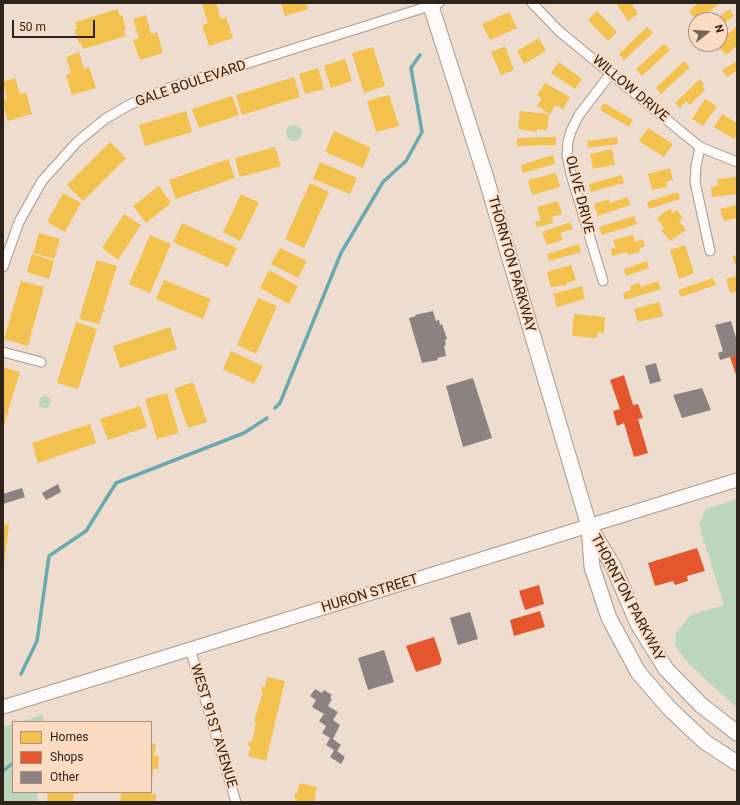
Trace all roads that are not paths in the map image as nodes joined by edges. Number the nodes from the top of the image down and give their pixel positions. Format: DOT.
graph roads {
  1 [pos="532,3"];
  2 [pos="433,4"];
  3 [pos="611,73"];
  4 [pos="700,147"];
  5 [pos="737,162"];
  6 [pos="710,251"];
  7 [pos="3,267"];
  8 [pos="603,281"];
  9 [pos="3,352"];
  10 [pos="41,362"];
  11 [pos="737,480"];
  12 [pos="589,526"];
  13 [pos="190,649"];
  14 [pos="3,707"];
  15 [pos="737,733"];
  16 [pos="737,763"];
  17 [pos="236,802"];
  1 -- 3 [label="street, WILLOW DRIVE"];
  2 -- 7 [label="street, GALE BOULEVARD"];
  2 -- 12 [label="main road, THORNTON PARKWAY"];
  3 -- 4 [label="street, WILLOW DRIVE"];
  3 -- 8 [label="street, OLIVE DRIVE"];
  4 -- 5 [label="street, WILLOW DRIVE"];
  4 -- 6 [label="street"];
  9 -- 10 [label="street"];
  11 -- 12 [label="main road, HURON STREET"];
  12 -- 13 [label="main road, HURON STREET"];
  12 -- 15 [label="main road, THORNTON PARKWAY"];
  12 -- 16 [label="main road, THORNTON PARKWAY"];
  13 -- 14 [label="main road, HURON STREET"];
  13 -- 17 [label="street, WEST 91ST AVENUE"];
}
